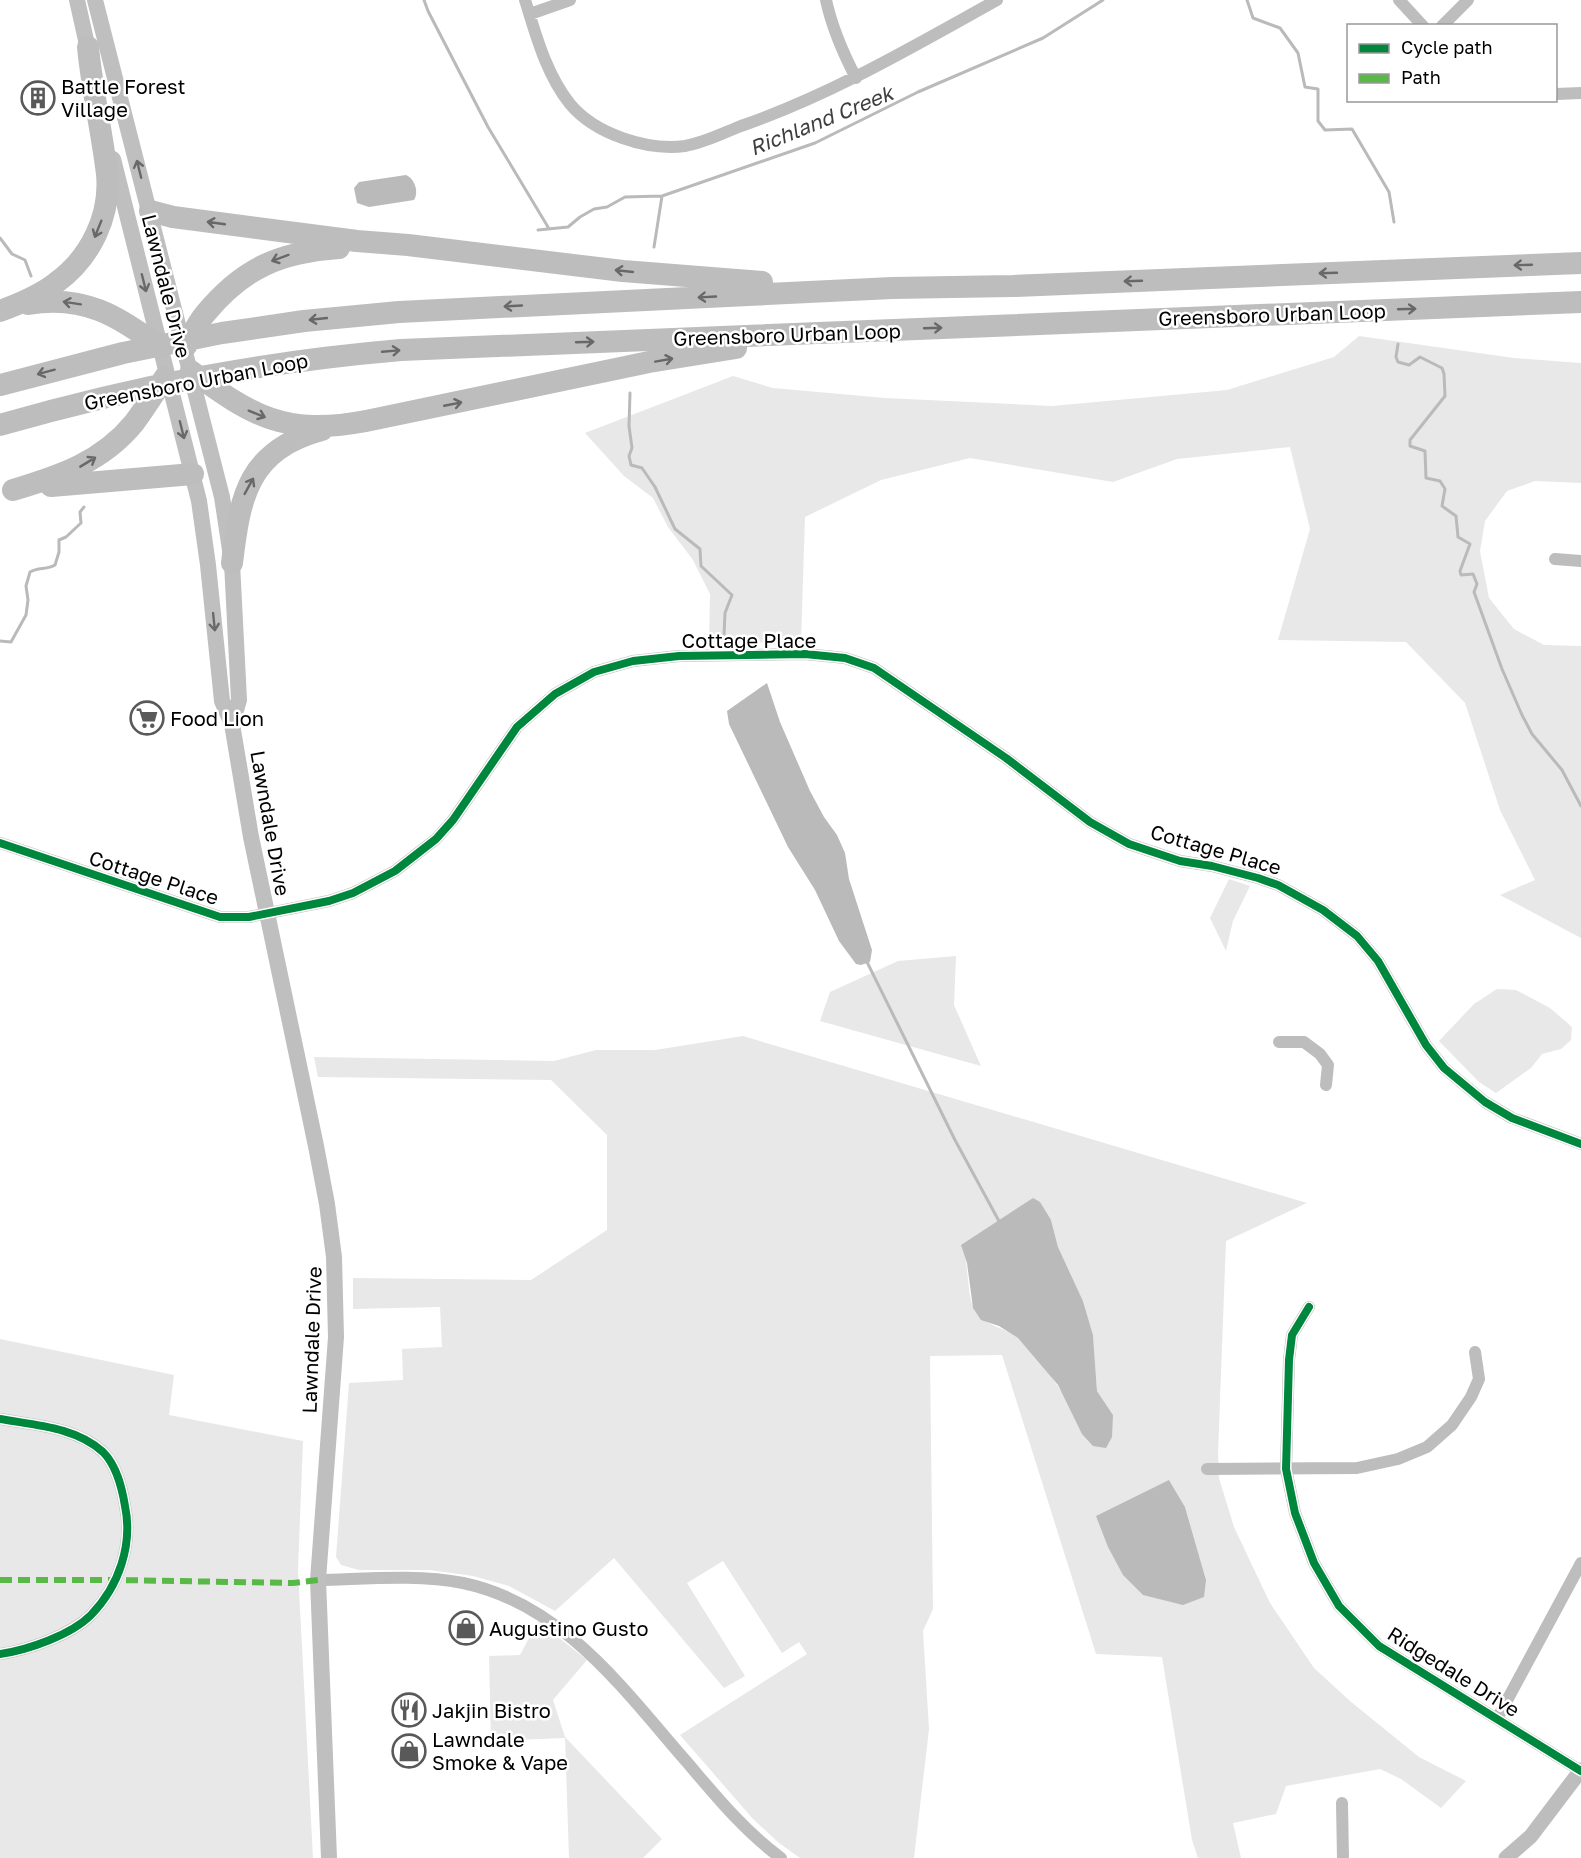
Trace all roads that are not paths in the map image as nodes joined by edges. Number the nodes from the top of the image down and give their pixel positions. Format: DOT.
graph roads {
  1 [pos="77,0"];
  2 [pos="95,0"];
  3 [pos="525,0"];
  4 [pos="570,0"];
  5 [pos="826,0"];
  6 [pos="997,0"];
  7 [pos="1399,0"];
  8 [pos="1468,0"];
  9 [pos="530,14"];
  10 [pos="1421,24"];
  11 [pos="1444,24"];
  12 [pos="88,47"];
  13 [pos="856,78"];
  14 [pos="1581,93"];
  15 [pos="1557,94"];
  16 [pos="150,211"];
  17 [pos="357,241"];
  18 [pos="1581,263"];
  19 [pos="892,288"];
  20 [pos="1581,302"];
  21 [pos="4,309"];
  22 [pos="853,331"];
  23 [pos="176,360"];
  24 [pos="0,385"];
  25 [pos="0,425"];
  26 [pos="337,426"];
  27 [pos="193,474"];
  28 [pos="7,490"];
  29 [pos="1555,559"];
  30 [pos="1581,561"];
  31 [pos="231,563"];
  32 [pos="232,724"];
  33 [pos="0,843"];
  34 [pos="266,914"];
  35 [pos="1279,1042"];
  36 [pos="1326,1085"];
  37 [pos="1581,1144"];
  38 [pos="1308,1307"];
  39 [pos="1475,1352"];
  40 [pos="0,1419"];
  41 [pos="1206,1468"];
  42 [pos="1286,1469"];
  43 [pos="1581,1563"];
  44 [pos="318,1580"];
  45 [pos="0,1654"];
  46 [pos="1497,1719"];
  47 [pos="1581,1771"];
  48 [pos="1342,1803"];
  49 [pos="329,1858"];
  50 [pos="781,1858"];
  51 [pos="1343,1858"];
  52 [pos="1506,1858"];
  1 -- 12 [label="main road, Lawndale Drive"];
  16 -- 2 [label="main road, Lawndale Drive, one-way"];
  3 -- 9 [label="street"];
  4 -- 9 [label="street"];
  5 -- 13 [label="street"];
  6 -- 13 [label="street"];
  7 -- 10 [label="street"];
  8 -- 11 [label="street"];
  9 -- 13 [label="street"];
  12 -- 21 [label="highway, one-way"];
  12 -- 23 [label="main road, Lawndale Drive, one-way"];
  14 -- 15 [label="street"];
  17 -- 16 [label="highway, one-way"];
  16 -- 23 [label="main road, Lawndale Drive"];
  19 -- 17 [label="highway, one-way"];
  17 -- 23 [label="highway, one-way"];
  18 -- 19 [label="highway, Greensboro Urban Loop, one-way"];
  19 -- 24 [label="highway, Greensboro Urban Loop, one-way"];
  22 -- 20 [label="highway, Greensboro Urban Loop, one-way"];
  23 -- 21 [label="highway, one-way"];
  25 -- 22 [label="highway, Greensboro Urban Loop, one-way"];
  26 -- 22 [label="highway, one-way"];
  23 -- 26 [label="highway, one-way"];
  23 -- 27 [label="main road, Lawndale Drive, one-way"];
  28 -- 23 [label="highway, one-way"];
  23 -- 31 [label="main road, Lawndale Drive"];
  31 -- 26 [label="highway, one-way"];
  27 -- 28 [label="highway"];
  27 -- 32 [label="main road, Lawndale Drive, one-way"];
  29 -- 30 [label="street"];
  31 -- 32 [label="main road, Lawndale Drive"];
  32 -- 34 [label="main road, Lawndale Drive"];
  33 -- 34 [label="street, Cottage Place"];
  34 -- 37 [label="street, Cottage Place"];
  34 -- 44 [label="main road, Lawndale Drive"];
  35 -- 36 [label="street"];
  38 -- 42 [label="street, Ridgedale Drive"];
  39 -- 42 [label="street"];
  40 -- 45 [label="street"];
  41 -- 42 [label="street"];
  42 -- 46 [label="street, Ridgedale Drive"];
  43 -- 46 [label="street"];
  44 -- 49 [label="main road, Lawndale Drive"];
  44 -- 50 [label="street"];
  46 -- 47 [label="street, Ridgedale Drive"];
  47 -- 52 [label="street"];
  48 -- 51 [label="street"];
}
